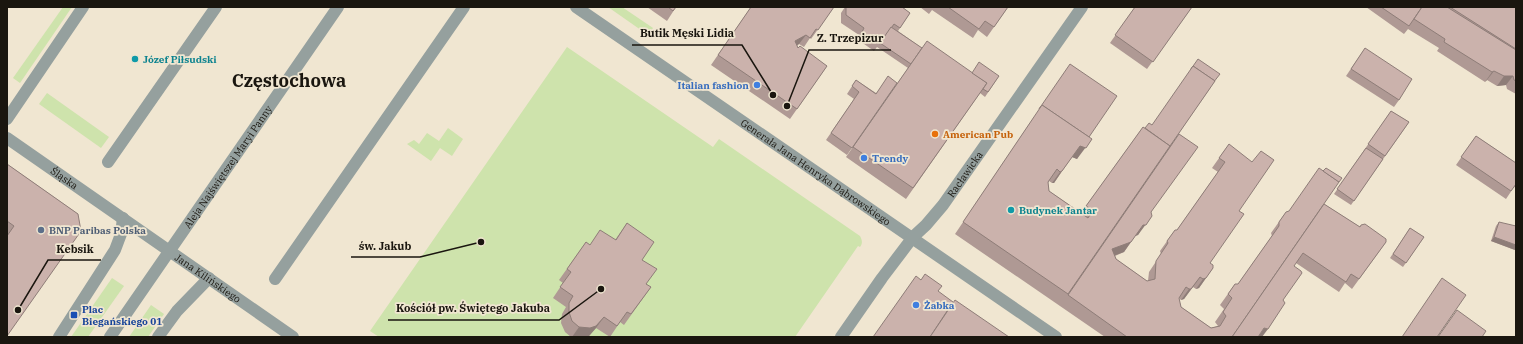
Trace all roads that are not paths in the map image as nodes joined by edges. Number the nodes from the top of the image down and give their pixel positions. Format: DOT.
graph roads {
  1 [pos="83,7"];
  2 [pos="216,7"];
  3 [pos="338,7"];
  4 [pos="464,7"];
  5 [pos="576,7"];
  6 [pos="1082,7"];
  7 [pos="7,119"];
  8 [pos="7,138"];
  9 [pos="108,162"];
  10 [pos="123,218"];
  11 [pos="913,237"];
  12 [pos="170,251"];
  13 [pos="208,278"];
  14 [pos="275,279"];
  15 [pos="59,337"];
  16 [pos="110,337"];
  17 [pos="158,337"];
  18 [pos="293,337"];
  19 [pos="841,337"];
  20 [pos="1056,337"];
  1 -- 7 [label="street"];
  2 -- 9 [label="street"];
  3 -- 12 [label="street, Aleja Najświętszej Maryi Panny"];
  4 -- 14 [label="street"];
  5 -- 11 [label="street, Generała Jana Henryka Dąbrowskiego"];
  6 -- 11 [label="street, Racławicka"];
  8 -- 10 [label="street, Śląska"];
  10 -- 12 [label="street, Jana Kilińskiego"];
  10 -- 15 [label="street"];
  11 -- 19 [label="street, Racławicka"];
  11 -- 20 [label="street, Generała Jana Henryka Dąbrowskiego"];
  12 -- 13 [label="street, Jana Kilińskiego"];
  12 -- 16 [label="street, Aleja Najświętszej Maryi Panny"];
  13 -- 17 [label="street"];
  13 -- 18 [label="street, Jana Kilińskiego"];
}
